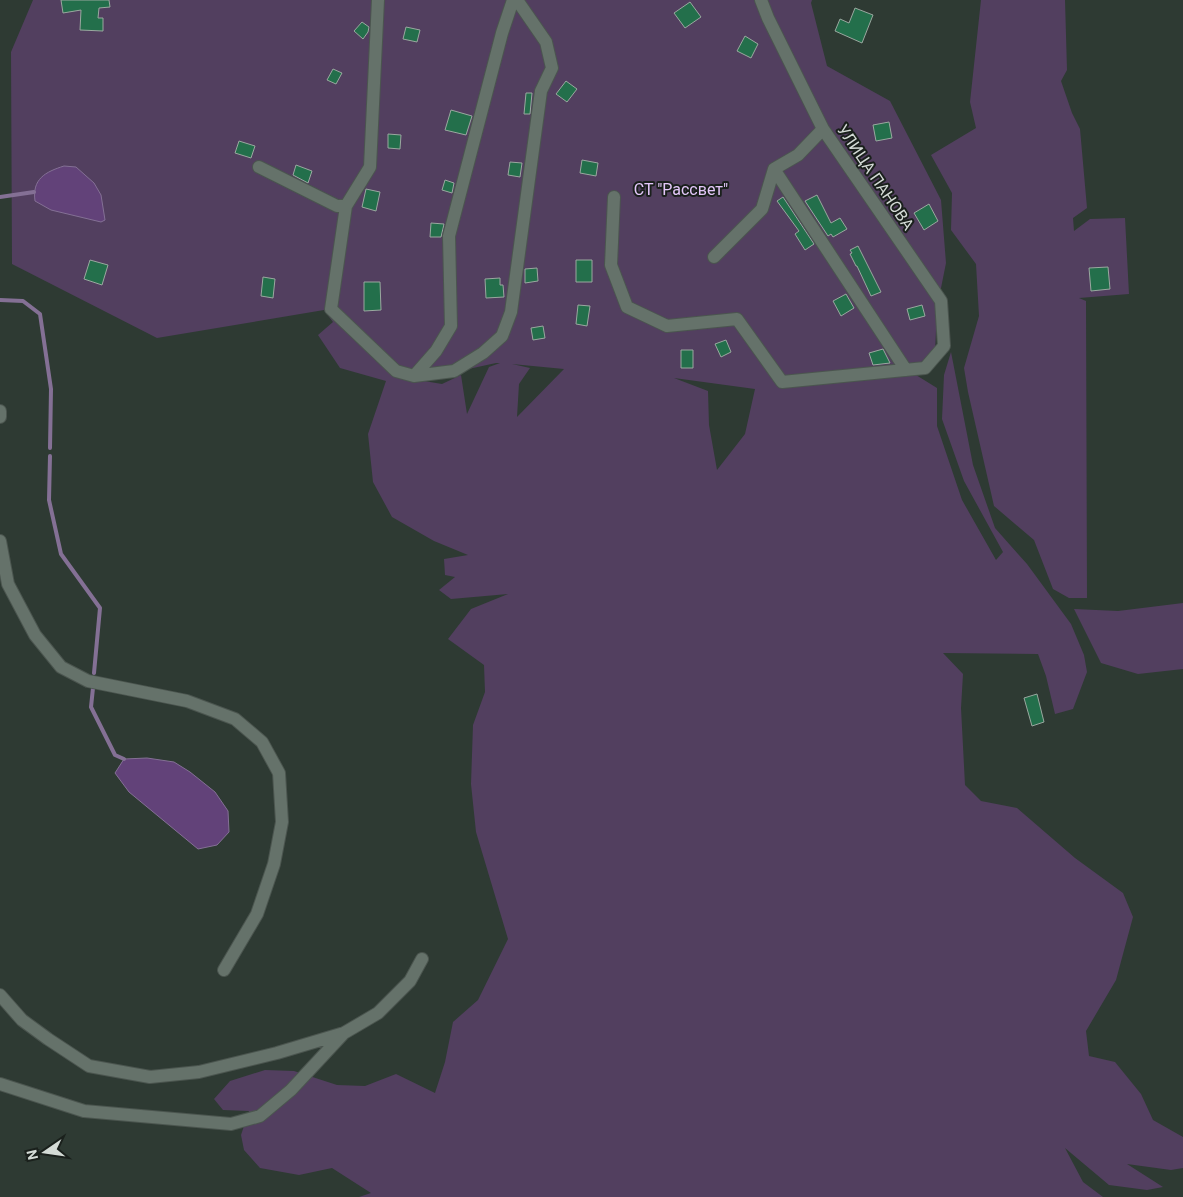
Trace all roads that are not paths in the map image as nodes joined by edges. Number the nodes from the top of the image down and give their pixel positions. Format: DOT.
graph roads {
  1 [pos="378,0"];
  2 [pos="513,0"];
  3 [pos="517,0"];
  4 [pos="762,0"];
  5 [pos="823,129"];
  6 [pos="259,167"];
  7 [pos="774,169"];
  8 [pos="614,198"];
  9 [pos="346,206"];
  10 [pos="714,257"];
  11 [pos="906,370"];
  12 [pos="414,376"];
  13 [pos="0,411"];
  14 [pos="0,417"];
  15 [pos="0,541"];
  16 [pos="422,959"];
  17 [pos="224,970"];
  18 [pos="0,995"];
  19 [pos="344,1033"];
  20 [pos="0,1084"];
  1 -- 9 [label="street"];
  2 -- 12 [label="street"];
  3 -- 12 [label="street"];
  4 -- 5 [label="street, УЛИЦА ПАНОВА"];
  5 -- 7 [label="street"];
  5 -- 11 [label="street, УЛИЦА ПАНОВА"];
  6 -- 9 [label="street"];
  7 -- 10 [label="street"];
  7 -- 11 [label="street"];
  8 -- 11 [label="street"];
  9 -- 12 [label="street"];
  13 -- 14 [label="street"];
  15 -- 17 [label="street"];
  16 -- 19 [label="street"];
  18 -- 19 [label="street"];
  19 -- 20 [label="street"];
}
